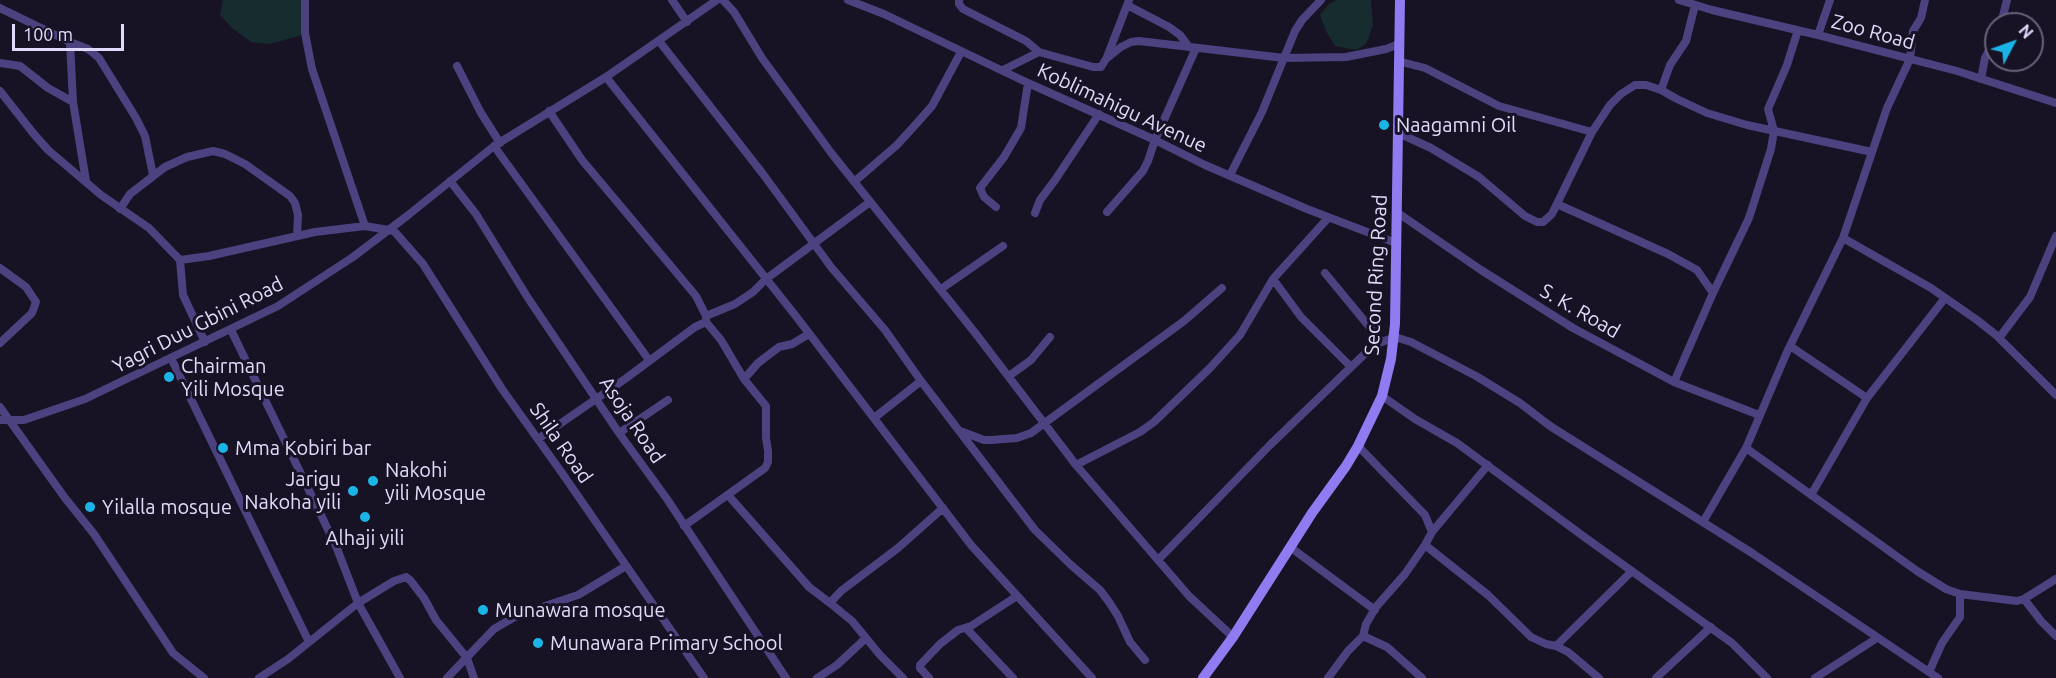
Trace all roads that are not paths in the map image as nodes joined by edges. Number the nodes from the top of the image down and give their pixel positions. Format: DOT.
graph roads {
  1 [pos="305,0"];
  2 [pos="672,0"];
  3 [pos="717,0"];
  4 [pos="723,0"];
  5 [pos="848,0"];
  6 [pos="960,0"];
  7 [pos="1321,0"];
  8 [pos="1400,0"];
  9 [pos="1679,0"];
  10 [pos="1830,0"];
  11 [pos="1925,0"];
  12 [pos="1128,3"];
  13 [pos="1695,5"];
  14 [pos="0,8"];
  15 [pos="687,22"];
  16 [pos="1798,30"];
  17 [pos="1818,35"];
  18 [pos="659,41"];
  19 [pos="70,42"];
  20 [pos="1399,44"];
  21 [pos="1192,47"];
  22 [pos="961,52"];
  23 [pos="1039,52"];
  24 [pos="1284,58"];
  25 [pos="1106,59"];
  26 [pos="1910,60"];
  27 [pos="1398,61"];
  28 [pos="0,63"];
  29 [pos="1984,63"];
  30 [pos="457,66"];
  31 [pos="1003,70"];
  32 [pos="606,78"];
  33 [pos="1981,79"];
  34 [pos="1028,83"];
  35 [pos="1661,90"];
  36 [pos="0,91"];
  37 [pos="3,101"];
  38 [pos="73,102"];
  39 [pos="2056,103"];
  40 [pos="549,111"];
  41 [pos="1099,114"];
  42 [pos="1774,131"];
  43 [pos="1592,132"];
  44 [pos="1398,133"];
  45 [pos="1155,140"];
  46 [pos="497,145"];
  47 [pos="1872,152"];
  48 [pos="153,175"];
  49 [pos="1230,175"];
  50 [pos="450,181"];
  51 [pos="86,182"];
  52 [pos="854,182"];
  53 [pos="870,202"];
  54 [pos="1557,204"];
  55 [pos="996,207"];
  56 [pos="120,209"];
  57 [pos="1107,212"];
  58 [pos="1035,213"];
  59 [pos="1398,213"];
  60 [pos="1328,218"];
  61 [pos="365,226"];
  62 [pos="390,229"];
  63 [pos="297,236"];
  64 [pos="2056,236"];
  65 [pos="1843,238"];
  66 [pos="1391,241"];
  67 [pos="813,243"];
  68 [pos="1003,246"];
  69 [pos="180,260"];
  70 [pos="0,268"];
  71 [pos="1325,273"];
  72 [pos="766,279"];
  73 [pos="1273,279"];
  74 [pos="1222,288"];
  75 [pos="941,289"];
  76 [pos="1713,292"];
  77 [pos="1945,298"];
  78 [pos="706,319"];
  79 [pos="231,330"];
  80 [pos="809,334"];
  81 [pos="1050,337"];
  82 [pos="1395,337"];
  83 [pos="1999,338"];
  84 [pos="1381,341"];
  85 [pos="205,342"];
  86 [pos="0,343"];
  87 [pos="1790,346"];
  88 [pos="171,358"];
  89 [pos="650,360"];
  90 [pos="1351,367"];
  91 [pos="1009,376"];
  92 [pos="744,379"];
  93 [pos="921,381"];
  94 [pos="1674,382"];
  95 [pos="2056,395"];
  96 [pos="1382,396"];
  97 [pos="597,398"];
  98 [pos="1867,398"];
  99 [pos="668,400"];
  100 [pos="0,407"];
  101 [pos="1759,415"];
  102 [pos="874,418"];
  103 [pos="4,420"];
  104 [pos="1045,424"];
  105 [pos="962,432"];
  106 [pos="619,433"];
  107 [pos="538,439"];
  108 [pos="1358,446"];
  109 [pos="1746,448"];
  110 [pos="1076,465"];
  111 [pos="1488,465"];
  112 [pos="728,495"];
  113 [pos="1811,495"];
  114 [pos="943,508"];
  115 [pos="1703,522"];
  116 [pos="684,526"];
  117 [pos="1432,532"];
  118 [pos="1425,545"];
  119 [pos="1290,547"];
  120 [pos="1158,560"];
  121 [pos="626,566"];
  122 [pos="1632,571"];
  123 [pos="2056,579"];
  124 [pos="1960,594"];
  125 [pos="1017,596"];
  126 [pos="2024,599"];
  127 [pos="358,603"];
  128 [pos="830,603"];
  129 [pos="1375,610"];
  130 [pos="1711,627"];
  131 [pos="966,628"];
  132 [pos="1363,636"];
  133 [pos="2056,636"];
  134 [pos="1233,637"];
  135 [pos="866,638"];
  136 [pos="1877,638"];
  137 [pos="309,642"];
  138 [pos="1556,646"];
  139 [pos="467,658"];
  140 [pos="1145,660"];
  141 [pos="1929,672"];
  142 [pos="828,675"];
  143 [pos="204,678"];
  144 [pos="259,678"];
  145 [pos="400,678"];
  146 [pos="447,678"];
  147 [pos="474,678"];
  148 [pos="704,678"];
  149 [pos="786,678"];
  150 [pos="817,678"];
  151 [pos="903,678"];
  152 [pos="929,678"];
  153 [pos="1012,678"];
  154 [pos="1092,678"];
  155 [pos="1203,678"];
  156 [pos="1328,678"];
  157 [pos="1422,678"];
  158 [pos="1599,678"];
  159 [pos="1656,678"];
  160 [pos="1767,678"];
  161 [pos="1815,678"];
  162 [pos="1938,678"];
  1 -- 61 [label="street"];
  2 -- 15 [label="street"];
  3 -- 15 [label="street, Yagri Duu Gbini Road"];
  4 -- 52 [label="street"];
  5 -- 22 [label="street, Koblimahigu Avenue"];
  6 -- 23 [label="street"];
  7 -- 24 [label="street"];
  8 -- 20 [label="street, Second Ring Road"];
  9 -- 13 [label="street, Zoo Road"];
  10 -- 17 [label="street"];
  11 -- 26 [label="street"];
  12 -- 21 [label="street"];
  12 -- 25 [label="street"];
  13 -- 16 [label="street, Zoo Road"];
  13 -- 35 [label="street"];
  14 -- 19 [label="street"];
  15 -- 18 [label="street, Yagri Duu Gbini Road"];
  16 -- 17 [label="street, Zoo Road"];
  16 -- 42 [label="street"];
  17 -- 26 [label="street, Zoo Road"];
  18 -- 32 [label="street, Yagri Duu Gbini Road"];
  18 -- 67 [label="street"];
  19 -- 38 [label="street"];
  19 -- 48 [label="street"];
  20 -- 24 [label="street"];
  20 -- 27 [label="street, Second Ring Road"];
  21 -- 24 [label="street"];
  21 -- 25 [label="street"];
  21 -- 45 [label="street"];
  22 -- 31 [label="street, Koblimahigu Avenue"];
  22 -- 52 [label="street"];
  23 -- 25 [label="street"];
  23 -- 31 [label="street"];
  24 -- 49 [label="street"];
  26 -- 33 [label="street, Zoo Road"];
  26 -- 47 [label="street"];
  27 -- 43 [label="street"];
  27 -- 44 [label="street, Second Ring Road"];
  28 -- 38 [label="street"];
  29 -- 33 [label="street"];
  30 -- 46 [label="street"];
  31 -- 34 [label="street, Koblimahigu Avenue"];
  32 -- 40 [label="street, Yagri Duu Gbini Road"];
  32 -- 72 [label="street"];
  33 -- 39 [label="street, Zoo Road"];
  34 -- 41 [label="street, Koblimahigu Avenue"];
  34 -- 55 [label="street"];
  35 -- 42 [label="street"];
  35 -- 43 [label="street"];
  36 -- 37 [label="street"];
  37 -- 51 [label="street"];
  38 -- 51 [label="street"];
  40 -- 46 [label="street, Yagri Duu Gbini Road"];
  40 -- 78 [label="street"];
  41 -- 45 [label="street, Koblimahigu Avenue"];
  41 -- 58 [label="street"];
  42 -- 47 [label="street"];
  42 -- 76 [label="street"];
  43 -- 54 [label="street"];
  44 -- 54 [label="street"];
  44 -- 59 [label="street, Second Ring Road"];
  45 -- 49 [label="street, Koblimahigu Avenue"];
  45 -- 57 [label="street"];
  46 -- 50 [label="street, Yagri Duu Gbini Road"];
  46 -- 89 [label="street"];
  47 -- 65 [label="street"];
  48 -- 56 [label="street"];
  48 -- 63 [label="street"];
  49 -- 60 [label="street, Koblimahigu Avenue"];
  50 -- 62 [label="street, Yagri Duu Gbini Road"];
  50 -- 97 [label="street, Asoja Road"];
  51 -- 56 [label="street"];
  52 -- 53 [label="street"];
  53 -- 67 [label="street"];
  53 -- 75 [label="street"];
  54 -- 76 [label="street"];
  56 -- 69 [label="street"];
  59 -- 66 [label="street, Second Ring Road"];
  59 -- 94 [label="street, S. K. Road"];
  60 -- 66 [label="street, Koblimahigu Avenue"];
  60 -- 73 [label="street"];
  61 -- 62 [label="street"];
  61 -- 63 [label="street"];
  62 -- 79 [label="street, Yagri Duu Gbini Road"];
  62 -- 107 [label="street, Shila Road"];
  63 -- 69 [label="street"];
  64 -- 83 [label="street"];
  65 -- 77 [label="street"];
  65 -- 87 [label="street"];
  66 -- 82 [label="street, Second Ring Road"];
  67 -- 72 [label="street"];
  67 -- 93 [label="street"];
  68 -- 75 [label="street"];
  69 -- 85 [label="street"];
  70 -- 86 [label="street"];
  71 -- 84 [label="street"];
  72 -- 78 [label="street"];
  72 -- 80 [label="street"];
  73 -- 90 [label="street"];
  73 -- 110 [label="street"];
  74 -- 104 [label="street"];
  75 -- 91 [label="street"];
  76 -- 94 [label="street"];
  77 -- 83 [label="street"];
  77 -- 98 [label="street"];
  78 -- 89 [label="street"];
  78 -- 92 [label="street"];
  79 -- 85 [label="street, Yagri Duu Gbini Road"];
  79 -- 127 [label="street"];
  80 -- 92 [label="street"];
  80 -- 102 [label="street"];
  81 -- 91 [label="street"];
  82 -- 84 [label="street"];
  82 -- 96 [label="street, Second Ring Road"];
  82 -- 115 [label="street"];
  83 -- 95 [label="street"];
  84 -- 90 [label="street"];
  85 -- 88 [label="street, Yagri Duu Gbini Road"];
  87 -- 98 [label="street"];
  87 -- 101 [label="street"];
  88 -- 103 [label="street, Yagri Duu Gbini Road"];
  88 -- 137 [label="street"];
  89 -- 97 [label="street"];
  90 -- 120 [label="street"];
  91 -- 104 [label="street"];
  92 -- 112 [label="street"];
  93 -- 102 [label="street"];
  93 -- 105 [label="street"];
  94 -- 101 [label="street, S. K. Road"];
  96 -- 108 [label="street, Second Ring Road"];
  96 -- 111 [label="street"];
  97 -- 106 [label="street, Asoja Road"];
  97 -- 107 [label="street"];
  98 -- 113 [label="street"];
  99 -- 106 [label="street"];
  100 -- 103 [label="street"];
  101 -- 109 [label="street"];
  102 -- 114 [label="street"];
  103 -- 143 [label="street"];
  104 -- 105 [label="street"];
  104 -- 110 [label="street"];
  105 -- 140 [label="street"];
  106 -- 116 [label="street, Asoja Road"];
  107 -- 121 [label="street, Shila Road"];
  108 -- 117 [label="street"];
  108 -- 119 [label="street, Second Ring Road"];
  109 -- 113 [label="street"];
  109 -- 115 [label="street"];
  110 -- 120 [label="street"];
  111 -- 117 [label="street"];
  111 -- 122 [label="street"];
  112 -- 116 [label="street"];
  112 -- 128 [label="street"];
  113 -- 124 [label="street"];
  114 -- 125 [label="street"];
  114 -- 128 [label="street"];
  115 -- 136 [label="street"];
  116 -- 149 [label="street, Asoja Road"];
  117 -- 118 [label="street"];
  118 -- 129 [label="street"];
  118 -- 138 [label="street"];
  119 -- 129 [label="street"];
  119 -- 134 [label="street, Second Ring Road"];
  120 -- 134 [label="street"];
  121 -- 139 [label="street"];
  121 -- 148 [label="street, Shila Road"];
  122 -- 130 [label="street"];
  122 -- 138 [label="street"];
  123 -- 126 [label="street"];
  124 -- 126 [label="street"];
  124 -- 141 [label="street"];
  125 -- 131 [label="street"];
  125 -- 154 [label="street"];
  126 -- 133 [label="street"];
  127 -- 137 [label="street"];
  127 -- 139 [label="street"];
  127 -- 145 [label="street"];
  128 -- 135 [label="street"];
  129 -- 132 [label="street"];
  130 -- 159 [label="street"];
  130 -- 160 [label="street"];
  131 -- 152 [label="street"];
  131 -- 153 [label="street"];
  132 -- 156 [label="street"];
  132 -- 157 [label="street"];
  134 -- 155 [label="street, Second Ring Road"];
  135 -- 142 [label="street"];
  135 -- 151 [label="street"];
  136 -- 141 [label="street"];
  136 -- 161 [label="street"];
  137 -- 144 [label="street"];
  138 -- 158 [label="street"];
  139 -- 146 [label="street"];
  139 -- 147 [label="street"];
  141 -- 162 [label="street"];
  142 -- 150 [label="street"];
}
